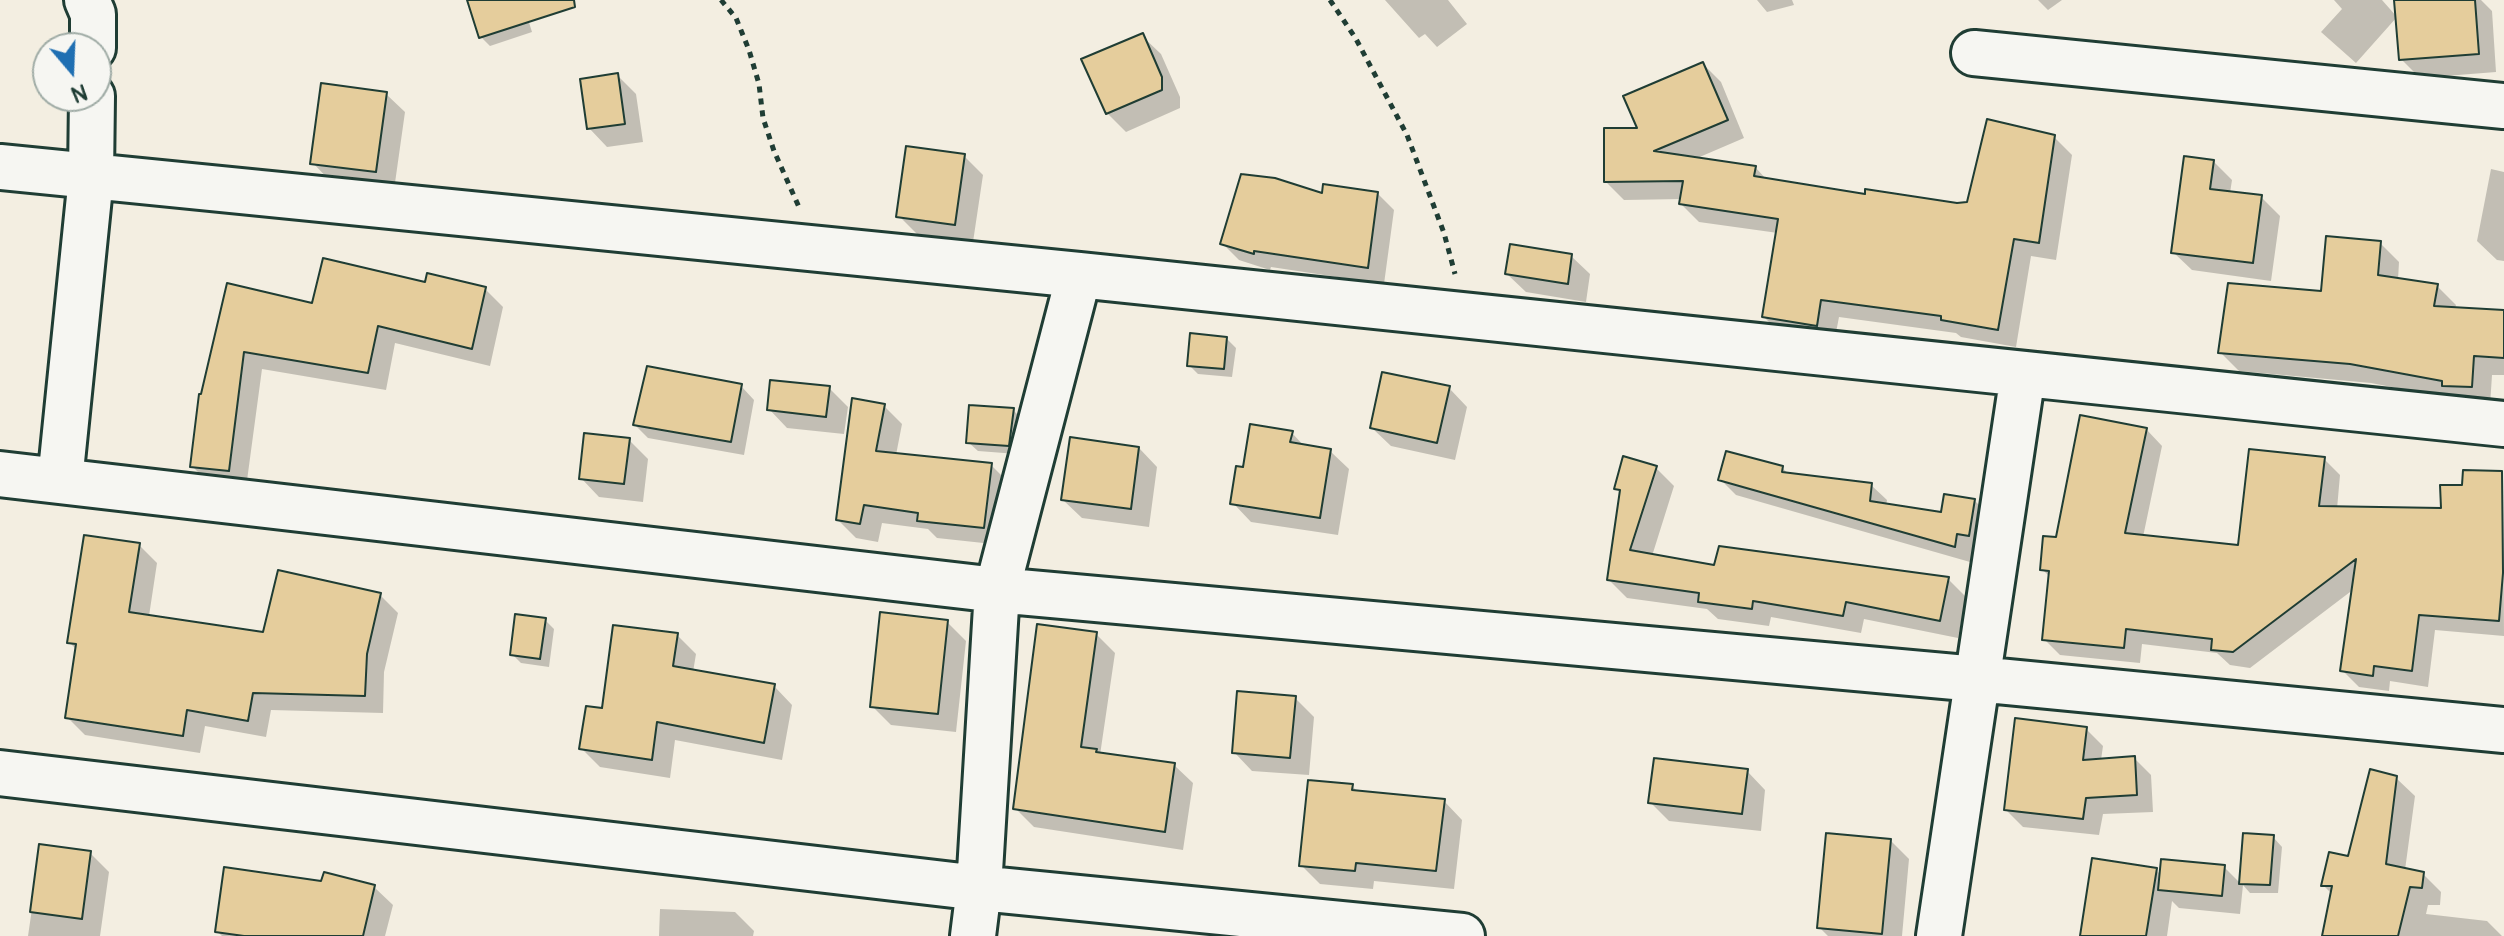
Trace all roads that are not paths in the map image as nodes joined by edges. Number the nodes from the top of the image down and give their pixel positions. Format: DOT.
graph roads {
  1 [pos="87,0"];
  2 [pos="93,32"];
  3 [pos="1974,53"];
  4 [pos="2504,106"];
  5 [pos="92,112"];
  6 [pos="0,167"];
  7 [pos="91,177"];
  8 [pos="1079,275"];
  9 [pos="2023,374"];
  10 [pos="2504,424"];
  11 [pos="0,474"];
  12 [pos="60,481"];
  13 [pos="997,590"];
  14 [pos="1977,679"];
  15 [pos="2504,730"];
  16 [pos="0,773"];
  17 [pos="979,888"];
  18 [pos="973,936"];
  19 [pos="1462,936"];
  20 [pos="1939,936"];
  1 -- 2 [label="street"];
  3 -- 4 [label="street"];
  5 -- 7 [label="street"];
  6 -- 7 [label="street"];
  7 -- 8 [label="street"];
  7 -- 12 [label="street"];
  8 -- 9 [label="street"];
  8 -- 13 [label="street"];
  9 -- 10 [label="street"];
  9 -- 14 [label="street"];
  11 -- 12 [label="street"];
  12 -- 13 [label="street"];
  13 -- 14 [label="street"];
  13 -- 17 [label="street"];
  14 -- 15 [label="street"];
  14 -- 20 [label="street"];
  16 -- 17 [label="street"];
  17 -- 18 [label="street"];
  17 -- 19 [label="street"];
}
